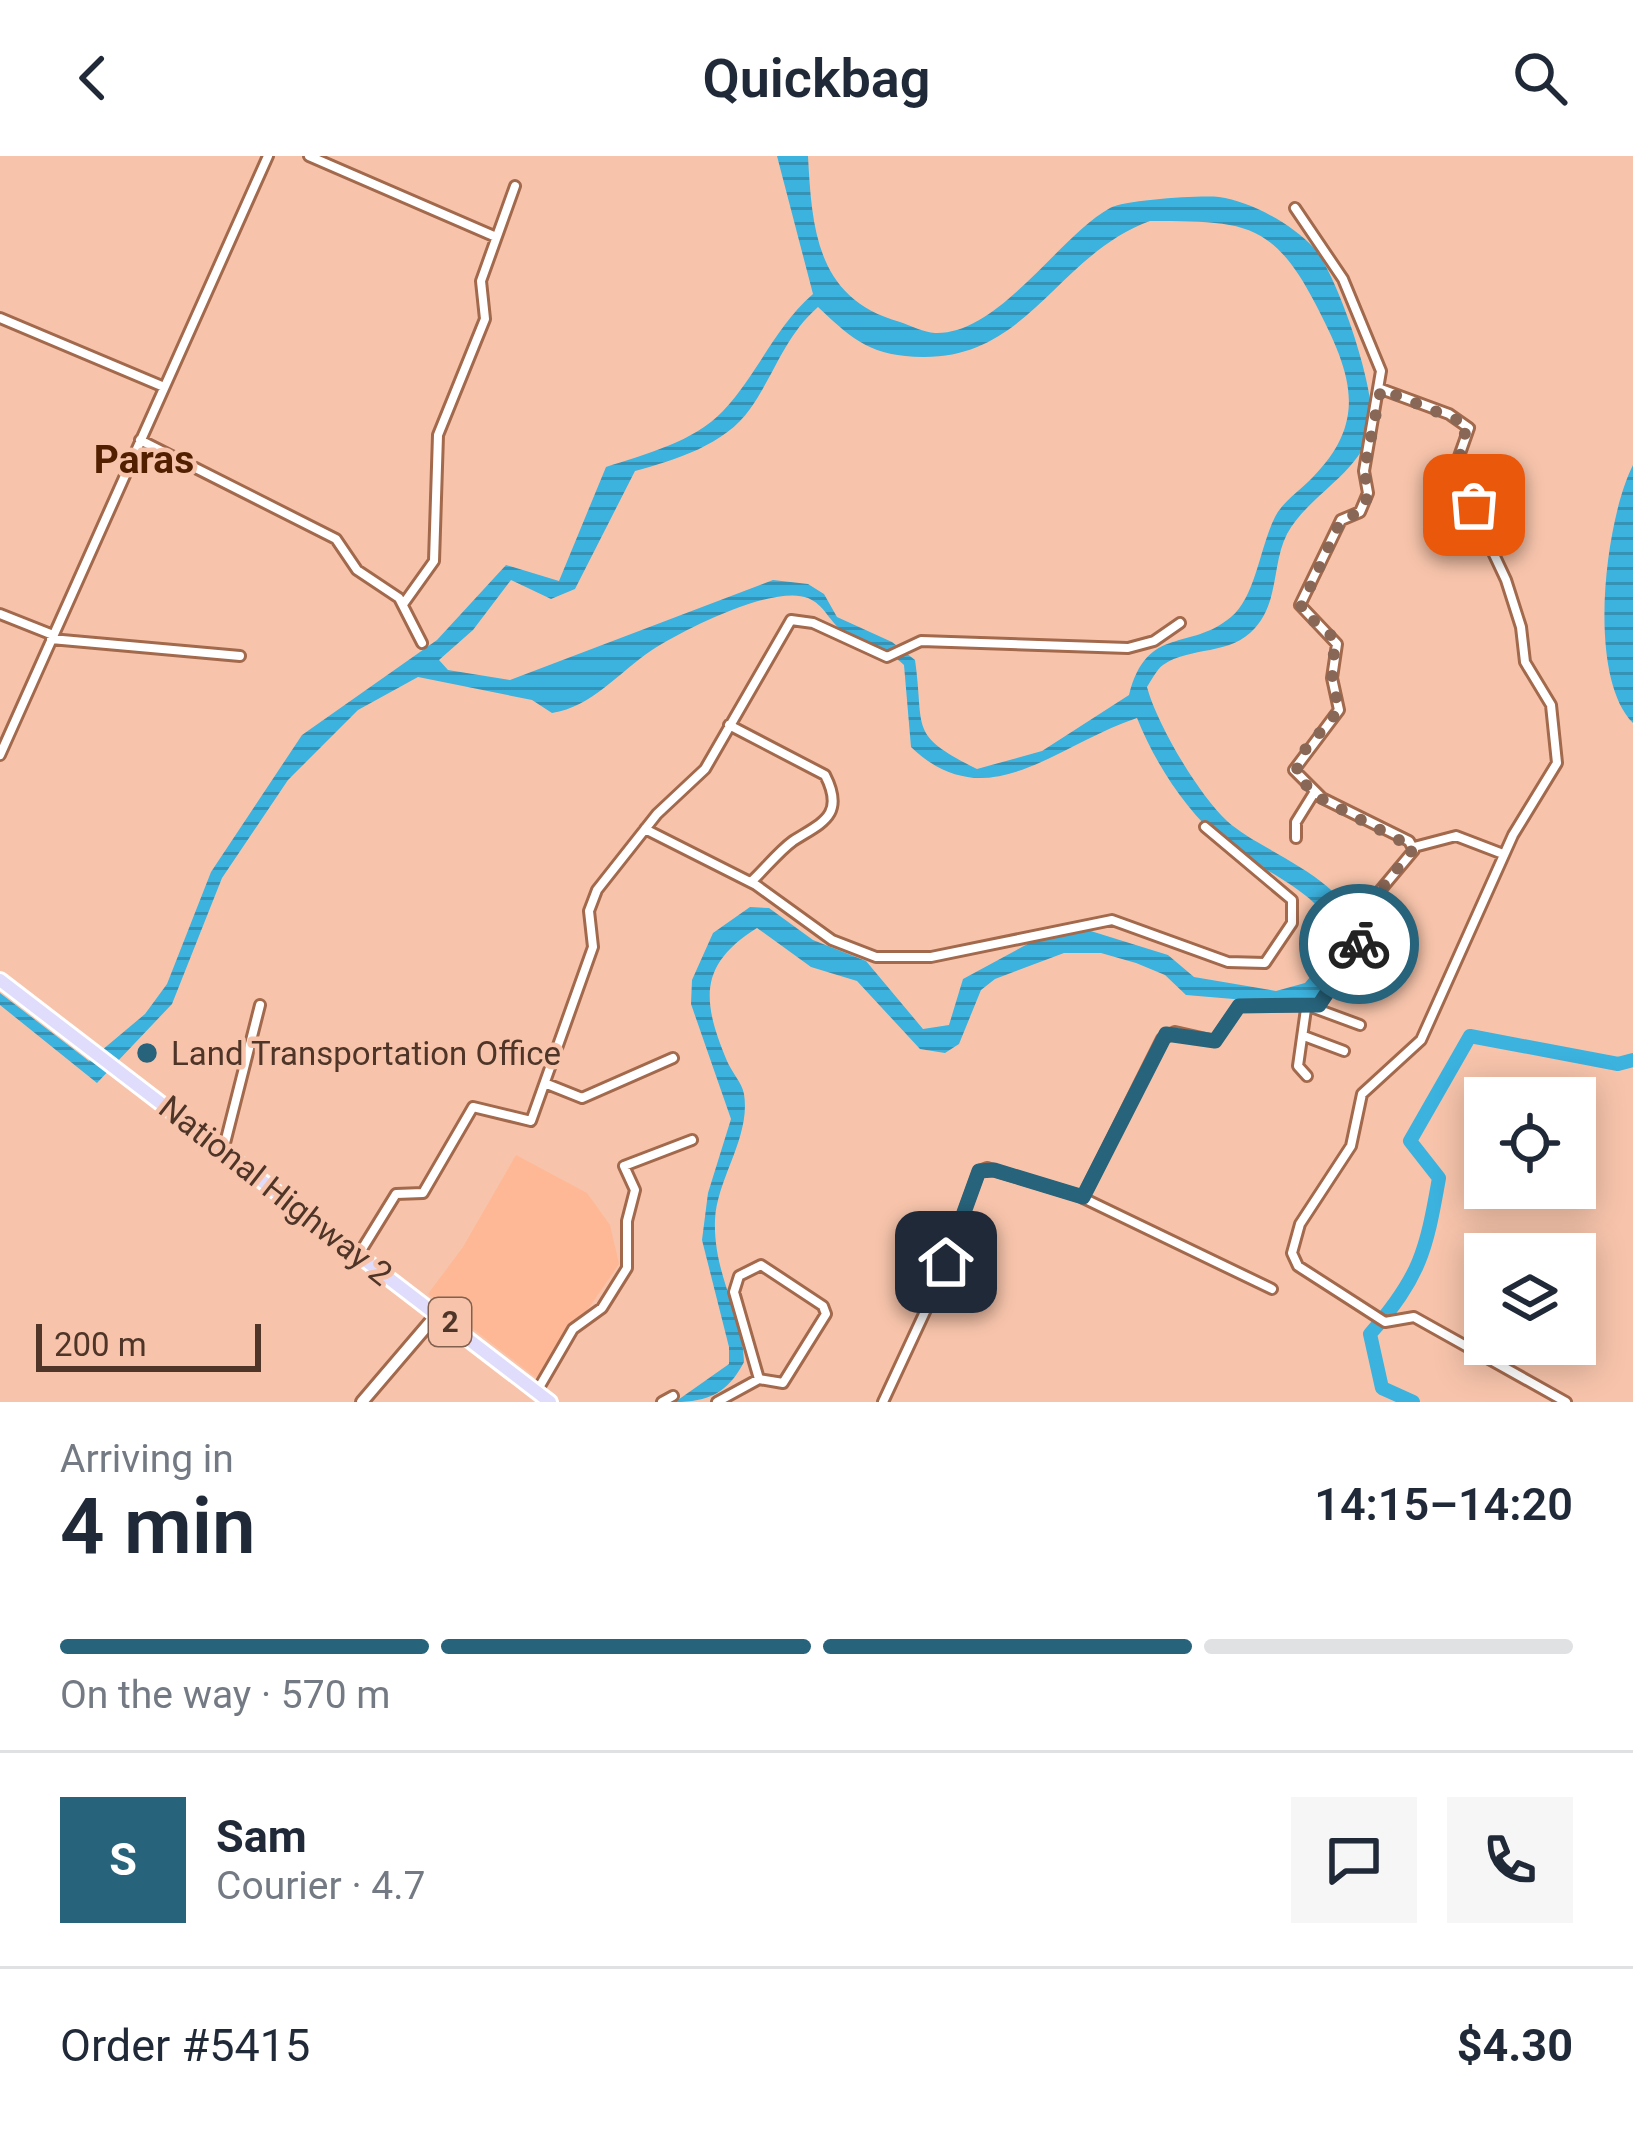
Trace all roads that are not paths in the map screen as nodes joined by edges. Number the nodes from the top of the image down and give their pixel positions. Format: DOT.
graph roads {
  1 [pos="268,156"];
  2 [pos="309,156"];
  3 [pos="515,186"];
  4 [pos="1295,208"];
  5 [pos="496,237"];
  6 [pos="0,318"];
  7 [pos="164,387"];
  8 [pos="1381,389"];
  9 [pos="140,440"];
  10 [pos="404,603"];
  11 [pos="0,614"];
  12 [pos="1180,622"];
  13 [pos="52,637"];
  14 [pos="422,643"];
  15 [pos="240,656"];
  16 [pos="729,725"];
  17 [pos="0,755"];
  18 [pos="1314,793"];
  19 [pos="1205,827"];
  20 [pos="645,829"];
  21 [pos="1296,838"];
  22 [pos="1414,848"];
  23 [pos="1503,855"];
  24 [pos="751,882"];
  25 [pos="0,980"];
  26 [pos="260,1005"];
  27 [pos="1310,1008"];
  28 [pos="1360,1025"];
  29 [pos="1304,1036"];
  30 [pos="1343,1051"];
  31 [pos="673,1058"];
  32 [pos="1307,1076"];
  33 [pos="547,1084"];
  34 [pos="692,1140"];
  35 [pos="224,1147"];
  36 [pos="1082,1198"];
  37 [pos="358,1254"];
  38 [pos="1272,1289"];
  39 [pos="439,1313"];
  40 [pos="758,1379"];
  41 [pos="537,1391"];
  42 [pos="673,1396"];
  43 [pos="362,1402"];
  44 [pos="550,1402"];
  45 [pos="662,1402"];
  46 [pos="717,1402"];
  47 [pos="883,1402"];
  48 [pos="1566,1402"];
  1 -- 7 [label="street"];
  2 -- 5 [label="street"];
  3 -- 5 [label="street"];
  4 -- 8 [label="street"];
  5 -- 10 [label="street"];
  6 -- 7 [label="street"];
  7 -- 9 [label="street"];
  8 -- 18 [label="street"];
  8 -- 23 [label="street"];
  9 -- 10 [label="street"];
  9 -- 13 [label="street"];
  10 -- 14 [label="street"];
  11 -- 13 [label="street"];
  12 -- 16 [label="street"];
  13 -- 15 [label="street"];
  13 -- 17 [label="street"];
  16 -- 20 [label="street"];
  16 -- 24 [label="street"];
  18 -- 21 [label="street"];
  18 -- 22 [label="street"];
  19 -- 24 [label="street"];
  20 -- 24 [label="street"];
  20 -- 33 [label="street"];
  22 -- 23 [label="street"];
  22 -- 27 [label="street"];
  23 -- 48 [label="street"];
  25 -- 35 [label="main road, National Highway 2 / 2"];
  26 -- 35 [label="street"];
  27 -- 28 [label="street"];
  27 -- 29 [label="street"];
  27 -- 36 [label="street"];
  29 -- 30 [label="street"];
  29 -- 32 [label="street"];
  31 -- 33 [label="street"];
  33 -- 37 [label="street"];
  34 -- 41 [label="street"];
  35 -- 37 [label="main road, National Highway 2 / 2"];
  36 -- 38 [label="street"];
  36 -- 47 [label="street"];
  37 -- 39 [label="main road, National Highway 2 / 2"];
  39 -- 41 [label="main road, National Highway 2 / 2"];
  39 -- 43 [label="street"];
  40 -- 40 [label="street"];
  40 -- 46 [label="street"];
  41 -- 44 [label="main road, National Highway 2 / 2"];
  42 -- 45 [label="street"];
}
